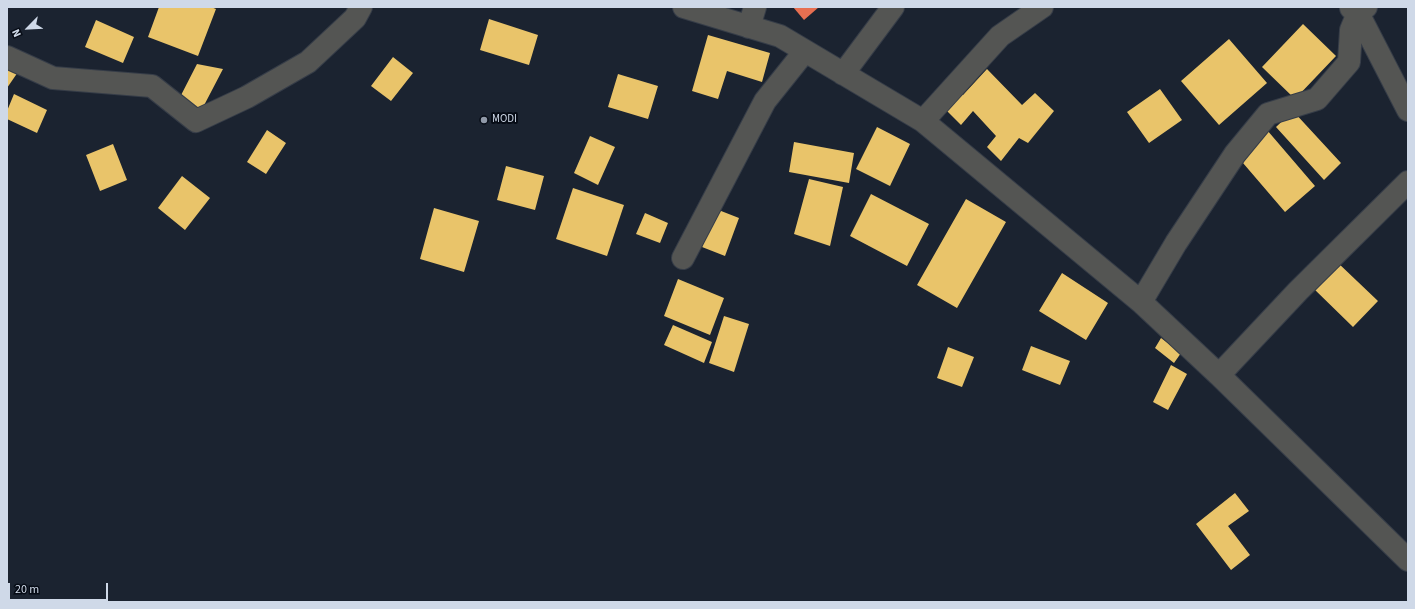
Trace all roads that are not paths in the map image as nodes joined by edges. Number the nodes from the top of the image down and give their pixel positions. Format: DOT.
graph roads {
  1 [pos="361,7"];
  2 [pos="684,7"];
  3 [pos="893,7"];
  4 [pos="1042,7"];
  5 [pos="1358,9"];
  6 [pos="752,17"];
  7 [pos="805,51"];
  8 [pos="7,56"];
  9 [pos="843,74"];
  10 [pos="1408,110"];
  11 [pos="923,121"];
  12 [pos="1408,182"];
  13 [pos="683,258"];
  14 [pos="1141,302"];
  15 [pos="1218,375"];
  16 [pos="1408,560"];
  1 -- 8 [label="street"];
  2 -- 6 [label="street"];
  3 -- 9 [label="street"];
  4 -- 11 [label="street"];
  5 -- 10 [label="street"];
  5 -- 14 [label="street"];
  6 -- 7 [label="street"];
  7 -- 9 [label="street"];
  7 -- 13 [label="street"];
  9 -- 11 [label="street"];
  11 -- 14 [label="street"];
  12 -- 15 [label="street"];
  14 -- 15 [label="street"];
  15 -- 16 [label="street"];
}
